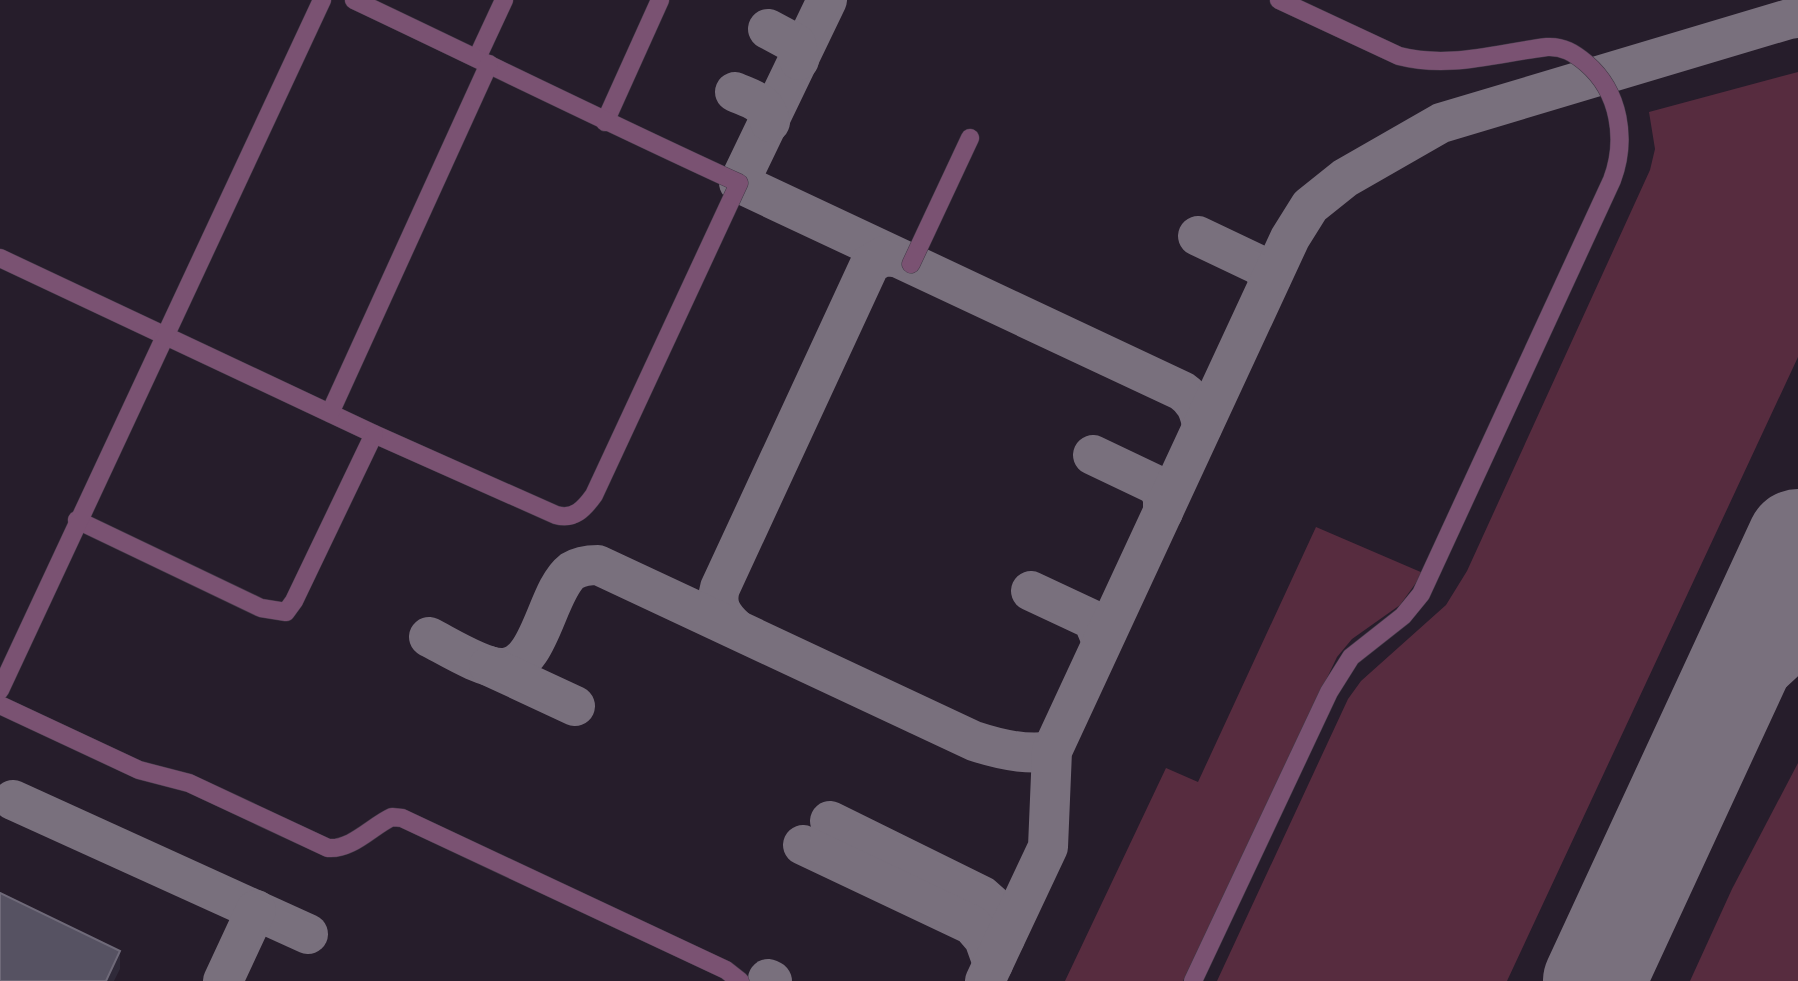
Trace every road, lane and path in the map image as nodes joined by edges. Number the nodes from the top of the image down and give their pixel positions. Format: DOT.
graph roads {
  1 [pos="322,0"];
  2 [pos="354,0"];
  3 [pos="504,0"];
  4 [pos="660,0"];
  5 [pos="1279,0"];
  6 [pos="483,61"];
  7 [pos="605,122"];
  8 [pos="970,138"];
  9 [pos="0,258"];
  10 [pos="911,264"];
  11 [pos="166,335"];
  12 [pos="330,413"];
  13 [pos="374,434"];
  14 [pos="77,520"];
  15 [pos="0,690"];
  16 [pos="0,705"];
  17 [pos="740,981"];
  18 [pos="1193,981"];
  1 -- 11 [label="lane"];
  2 -- 6 [label="lane"];
  3 -- 6 [label="lane"];
  4 -- 7 [label="lane"];
  5 -- 18 [label="lane"];
  6 -- 7 [label="lane"];
  6 -- 12 [label="lane"];
  7 -- 13 [label="lane"];
  8 -- 10 [label="lane"];
  9 -- 11 [label="lane"];
  11 -- 12 [label="lane"];
  11 -- 14 [label="lane"];
  12 -- 13 [label="lane"];
  13 -- 14 [label="lane"];
  14 -- 15 [label="lane"];
  16 -- 17 [label="lane"];
}
